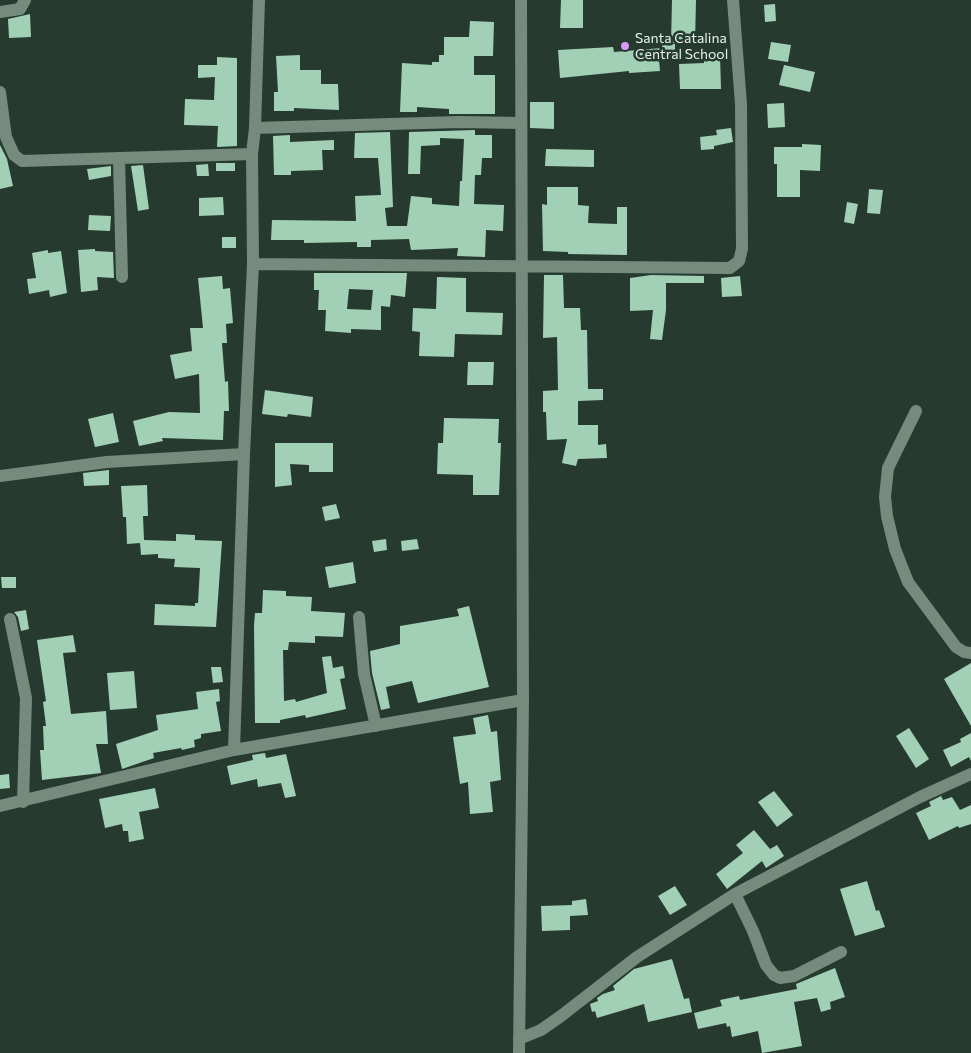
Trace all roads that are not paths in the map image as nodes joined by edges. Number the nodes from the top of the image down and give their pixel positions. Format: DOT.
graph roads {
  1 [pos="25,0"];
  2 [pos="259,0"];
  3 [pos="521,0"];
  4 [pos="733,0"];
  5 [pos="0,12"];
  6 [pos="0,92"];
  7 [pos="520,123"];
  8 [pos="256,128"];
  9 [pos="252,154"];
  10 [pos="119,158"];
  11 [pos="253,264"];
  12 [pos="522,267"];
  13 [pos="122,277"];
  14 [pos="916,411"];
  15 [pos="244,454"];
  16 [pos="0,476"];
  17 [pos="359,617"];
  18 [pos="10,619"];
  19 [pos="971,653"];
  20 [pos="523,700"];
  21 [pos="376,726"];
  22 [pos="234,750"];
  23 [pos="971,774"];
  24 [pos="23,802"];
  25 [pos="0,806"];
  26 [pos="735,894"];
  27 [pos="841,952"];
  28 [pos="519,1039"];
  29 [pos="519,1053"];
  1 -- 5 [label="street"];
  2 -- 8 [label="street"];
  3 -- 7 [label="street"];
  4 -- 12 [label="street"];
  6 -- 10 [label="street"];
  7 -- 8 [label="street"];
  7 -- 12 [label="street"];
  8 -- 9 [label="street"];
  9 -- 10 [label="street"];
  9 -- 11 [label="street"];
  10 -- 13 [label="street"];
  11 -- 12 [label="street"];
  11 -- 15 [label="street"];
  12 -- 20 [label="street"];
  14 -- 19 [label="street"];
  15 -- 16 [label="street"];
  15 -- 22 [label="street"];
  17 -- 21 [label="street"];
  18 -- 24 [label="street"];
  20 -- 21 [label="street"];
  20 -- 28 [label="street"];
  21 -- 22 [label="street"];
  22 -- 24 [label="street"];
  23 -- 26 [label="street"];
  24 -- 25 [label="street"];
  26 -- 27 [label="street"];
  26 -- 28 [label="street"];
  28 -- 29 [label="street"];
}
